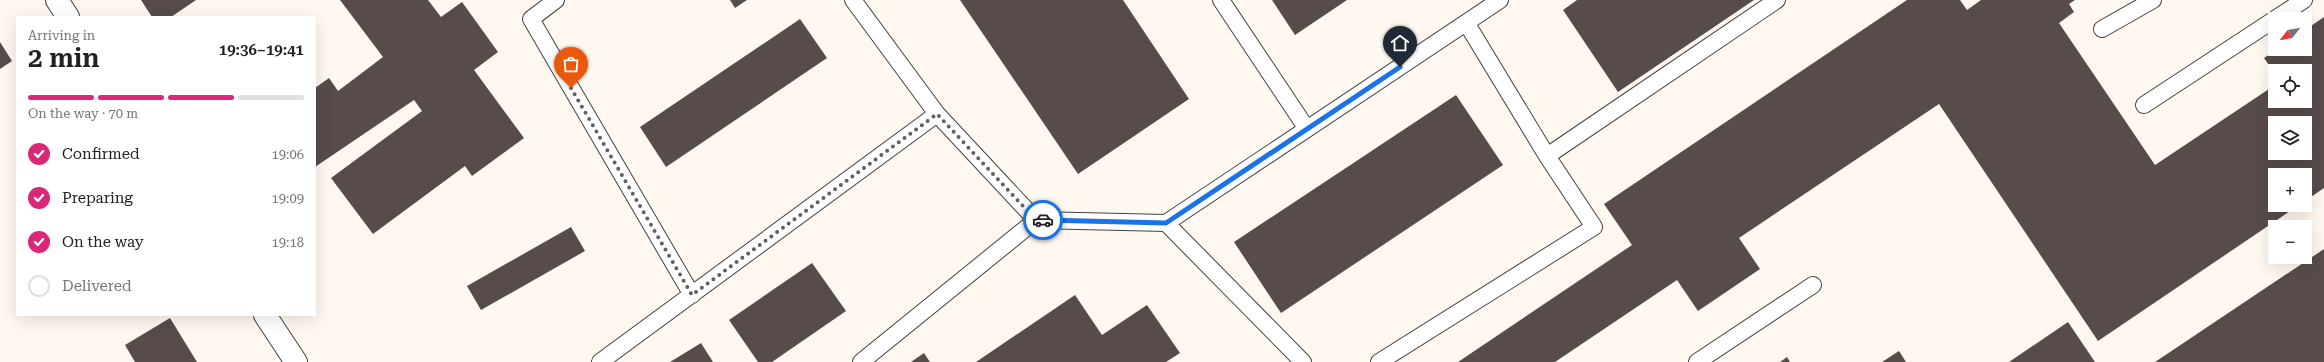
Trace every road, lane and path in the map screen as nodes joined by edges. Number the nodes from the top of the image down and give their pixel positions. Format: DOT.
graph roads {
  1 [pos="57,0"];
  2 [pos="556,0"];
  3 [pos="853,0"];
  4 [pos="1221,0"];
  5 [pos="1500,0"];
  6 [pos="1777,0"];
  7 [pos="2153,0"];
  8 [pos="2304,0"];
  9 [pos="2286,12"];
  10 [pos="67,16"];
  11 [pos="1467,24"];
  12 [pos="2268,24"];
  13 [pos="2102,29"];
  14 [pos="2144,105"];
  15 [pos="937,114"];
  16 [pos="1307,129"];
  17 [pos="1547,156"];
  18 [pos="1036,220"];
  19 [pos="1166,223"];
  20 [pos="1813,285"];
  21 [pos="692,295"];
  22 [pos="266,316"];
  23 [pos="296,362"];
  24 [pos="600,362"];
  25 [pos="861,362"];
  26 [pos="1303,362"];
  27 [pos="1379,362"];
  28 [pos="1697,362"];
  1 -- 10 [label="street"];
  2 -- 21 [label="lane"];
  3 -- 15 [label="lane"];
  4 -- 16 [label="lane"];
  5 -- 11 [label="lane"];
  6 -- 17 [label="lane"];
  7 -- 13 [label="lane"];
  8 -- 9 [label="lane"];
  11 -- 16 [label="lane"];
  11 -- 17 [label="lane"];
  12 -- 14 [label="lane"];
  15 -- 18 [label="lane"];
  15 -- 21 [label="lane"];
  16 -- 19 [label="lane"];
  17 -- 27 [label="lane"];
  18 -- 19 [label="lane"];
  18 -- 25 [label="lane"];
  19 -- 26 [label="lane"];
  20 -- 28 [label="lane"];
  21 -- 24 [label="lane"];
  22 -- 23 [label="street"];
}
